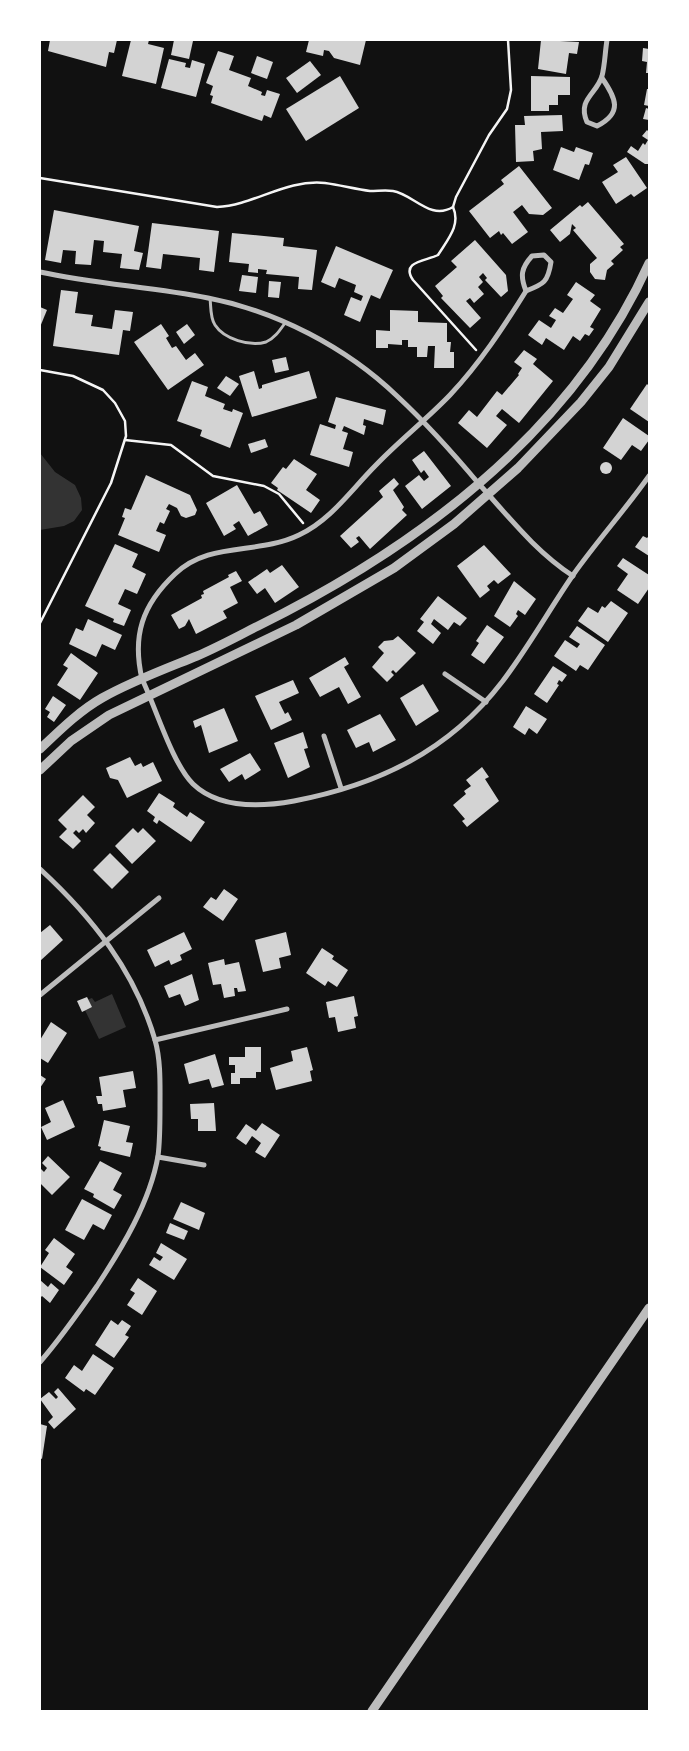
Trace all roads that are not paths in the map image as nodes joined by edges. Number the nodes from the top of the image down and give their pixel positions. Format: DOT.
graph roads {
  1 [pos="607,40"];
  2 [pos="602,78"];
  3 [pos="649,263"];
  4 [pos="40,272"];
  5 [pos="526,291"];
  6 [pos="210,298"];
  7 [pos="649,302"];
  8 [pos="285,323"];
  9 [pos="423,422"];
  10 [pos="649,476"];
  11 [pos="480,484"];
  12 [pos="489,495"];
  13 [pos="573,576"];
  14 [pos="446,674"];
  15 [pos="142,679"];
  16 [pos="149,694"];
  17 [pos="486,702"];
  18 [pos="324,736"];
  19 [pos="40,749"];
  20 [pos="40,770"];
  21 [pos="341,788"];
  22 [pos="40,869"];
  23 [pos="159,898"];
  24 [pos="106,940"];
  25 [pos="40,995"];
  26 [pos="287,1009"];
  27 [pos="155,1040"];
  28 [pos="158,1157"];
  29 [pos="204,1165"];
  30 [pos="649,1308"];
  31 [pos="40,1362"];
  32 [pos="372,1711"];
  1 -- 2 [label="street"];
  2 -- 2 [label="street"];
  3 -- 11 [label="street"];
  4 -- 6 [label="street"];
  5 -- 5 [label="street"];
  5 -- 9 [label="street"];
  6 -- 8 [label="street"];
  6 -- 8 [label="lane"];
  7 -- 12 [label="street"];
  8 -- 9 [label="street"];
  9 -- 11 [label="street"];
  9 -- 15 [label="street"];
  10 -- 13 [label="street"];
  11 -- 12 [label="street"];
  11 -- 15 [label="street"];
  12 -- 13 [label="street"];
  12 -- 16 [label="street"];
  13 -- 17 [label="street"];
  14 -- 17 [label="street"];
  15 -- 16 [label="street"];
  15 -- 19 [label="street"];
  16 -- 20 [label="street"];
  16 -- 21 [label="street"];
  17 -- 21 [label="street"];
  18 -- 21 [label="street"];
  22 -- 24 [label="street"];
  23 -- 24 [label="street"];
  24 -- 25 [label="street"];
  24 -- 27 [label="street"];
  26 -- 27 [label="street"];
  27 -- 28 [label="street"];
  28 -- 29 [label="street"];
  28 -- 31 [label="street"];
  30 -- 32 [label="street"];
}
